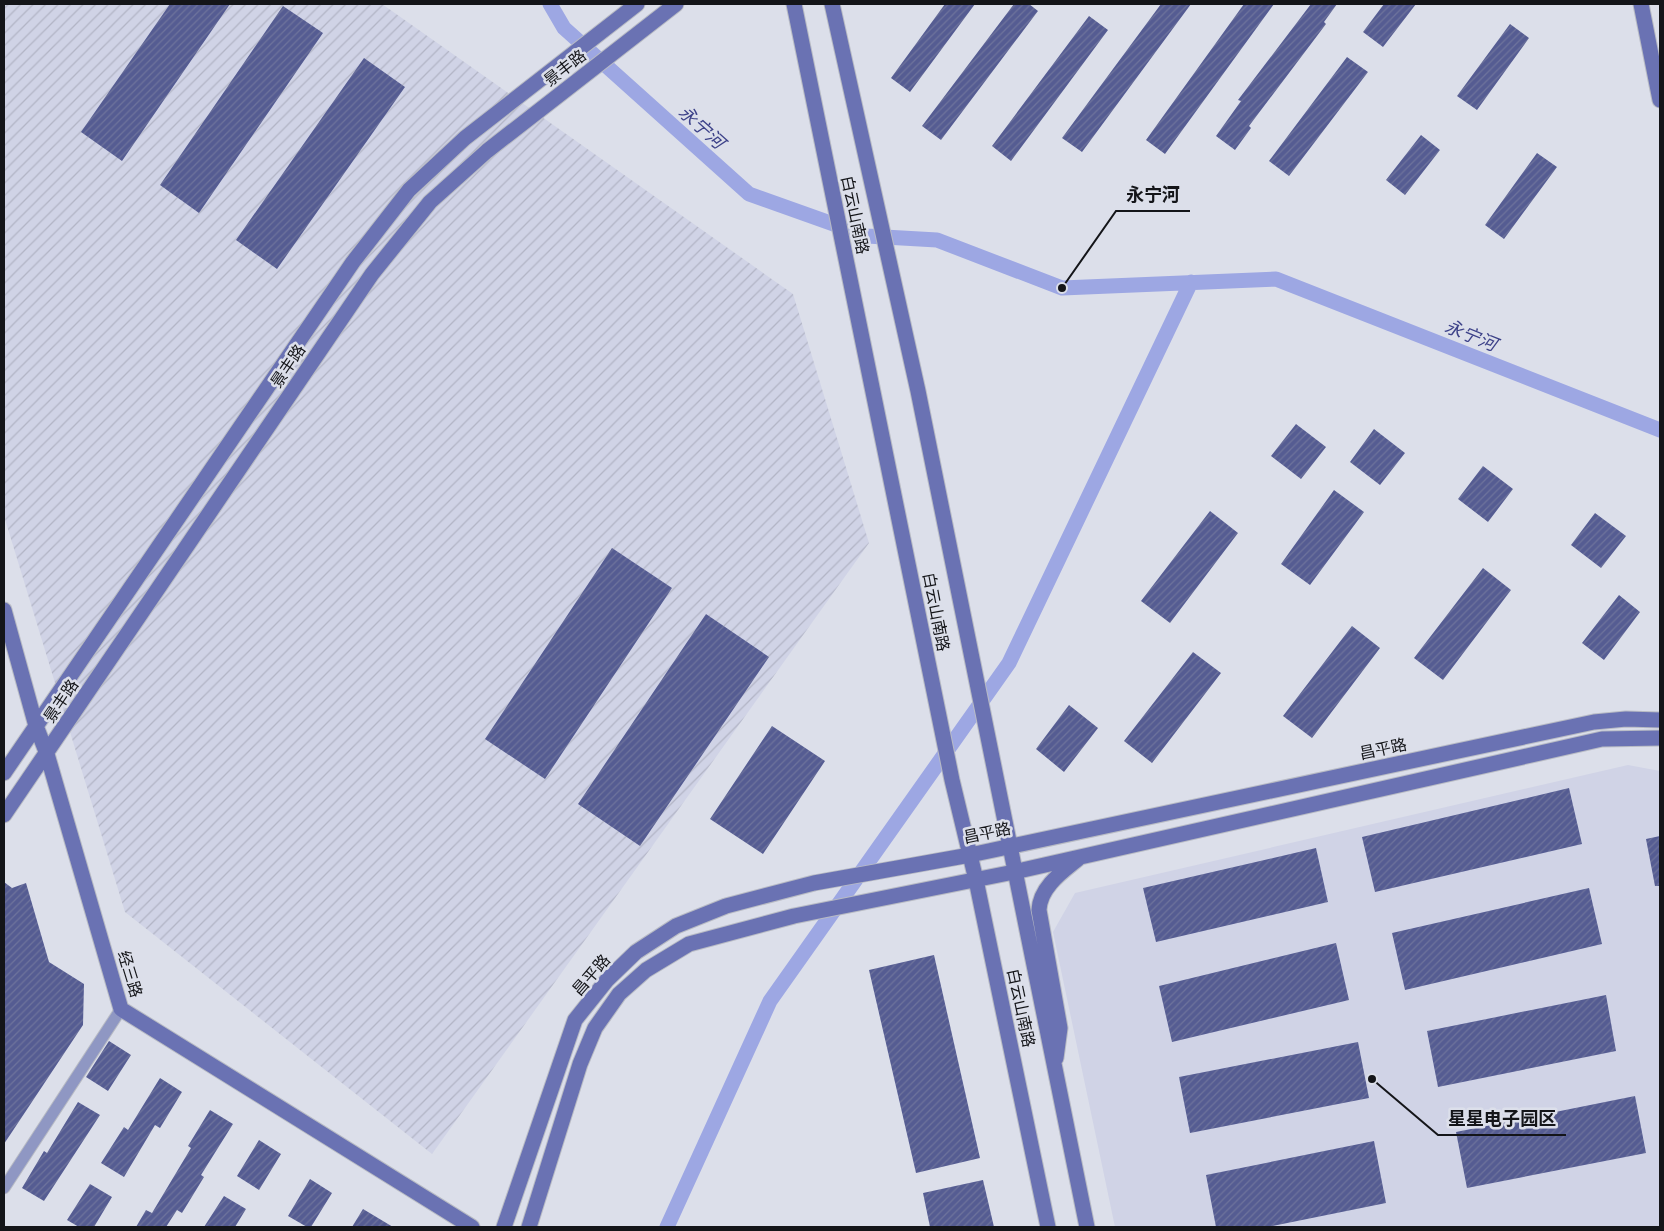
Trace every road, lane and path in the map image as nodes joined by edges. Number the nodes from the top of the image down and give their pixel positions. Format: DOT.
graph roads {
  1 [pos="637,4"];
  2 [pos="676,4"];
  3 [pos="794,4"];
  4 [pos="832,4"];
  5 [pos="1640,4"];
  6 [pos="1660,100"];
  7 [pos="4,610"];
  8 [pos="1660,720"];
  9 [pos="36,726"];
  10 [pos="1660,738"];
  11 [pos="47,754"];
  12 [pos="4,773"];
  13 [pos="4,816"];
  14 [pos="1009,846"];
  15 [pos="970,855"];
  16 [pos="1082,856"];
  17 [pos="1014,872"];
  18 [pos="976,880"];
  19 [pos="121,1009"];
  20 [pos="1054,1069"];
  21 [pos="4,1188"];
  22 [pos="472,1227"];
  23 [pos="504,1227"];
  24 [pos="529,1227"];
  25 [pos="1048,1227"];
  26 [pos="1086,1227"];
  1 -- 9 [label="main road, 景丰路"];
  2 -- 11 [label="main road, 景丰路"];
  3 -- 15 [label="main road, 白云山南路"];
  4 -- 14 [label="main road, 白云山南路"];
  5 -- 6 [label="main road"];
  7 -- 9 [label="main road, 经三路"];
  8 -- 14 [label="main road, 昌平路"];
  9 -- 11 [label="main road, 经三路"];
  9 -- 12 [label="main road, 景丰路"];
  10 -- 16 [label="main road, 昌平路"];
  11 -- 13 [label="main road, 景丰路"];
  11 -- 19 [label="main road, 经三路"];
  14 -- 15 [label="main road, 昌平路"];
  14 -- 17 [label="main road, 白云山南路"];
  15 -- 18 [label="main road, 白云山南路"];
  15 -- 23 [label="main road, 昌平路"];
  16 -- 17 [label="main road, 昌平路"];
  16 -- 20 [label="main road"];
  17 -- 18 [label="main road, 昌平路"];
  17 -- 20 [label="main road, 白云山南路"];
  18 -- 24 [label="main road, 昌平路"];
  18 -- 25 [label="main road, 白云山南路"];
  19 -- 21 [label="street"];
  19 -- 22 [label="main road, 经三路"];
  20 -- 26 [label="main road, 白云山南路"];
}
